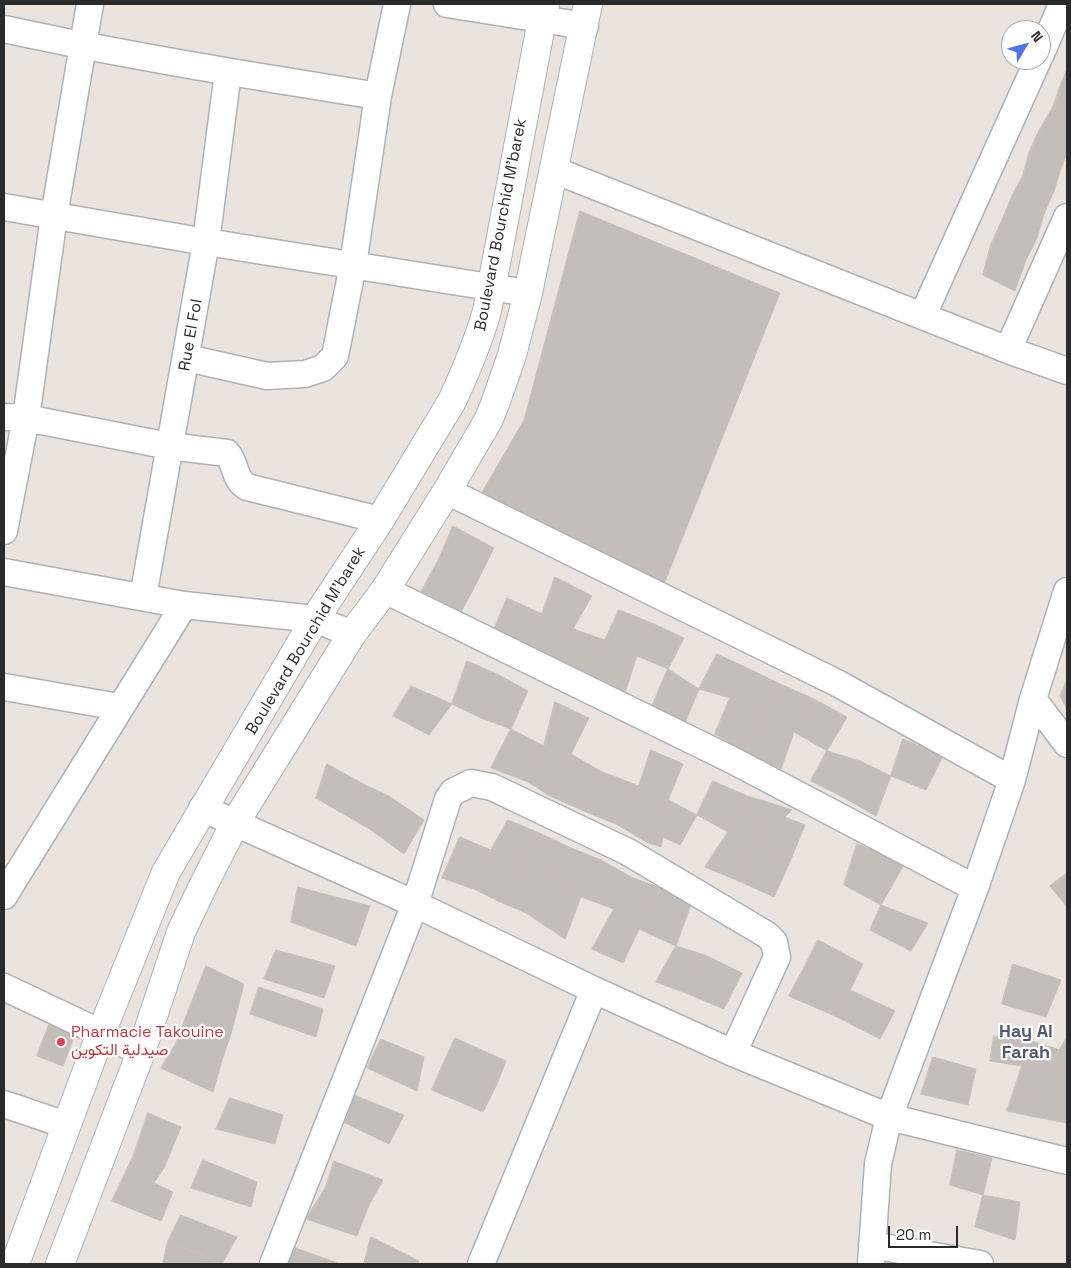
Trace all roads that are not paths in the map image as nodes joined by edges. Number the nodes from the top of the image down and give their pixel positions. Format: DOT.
graph roads {
  1 [pos="90,4"];
  2 [pos="397,4"];
  3 [pos="447,4"];
  4 [pos="1062,4"];
  5 [pos="544,11"];
  6 [pos="587,15"];
  7 [pos="4,29"];
  8 [pos="1051,30"];
  9 [pos="82,46"];
  10 [pos="1034,70"];
  11 [pos="228,72"];
  12 [pos="378,96"];
  13 [pos="554,170"];
  14 [pos="4,207"];
  15 [pos="54,216"];
  16 [pos="1067,217"];
  17 [pos="206,242"];
  18 [pos="353,265"];
  19 [pos="490,286"];
  20 [pos="528,293"];
  21 [pos="924,315"];
  22 [pos="1008,350"];
  23 [pos="187,358"];
  24 [pos="1067,371"];
  25 [pos="15,418"];
  26 [pos="169,446"];
  27 [pos="447,491"];
  28 [pos="380,520"];
  29 [pos="4,531"];
  30 [pos="4,572"];
  31 [pos="385,590"];
  32 [pos="1067,591"];
  33 [pos="143,597"];
  34 [pos="184,604"];
  35 [pos="316,619"];
  36 [pos="352,634"];
  37 [pos="4,687"];
  38 [pos="1032,699"];
  39 [pos="119,707"];
  40 [pos="1067,744"];
  41 [pos="1012,780"];
  42 [pos="202,808"];
  43 [pos="235,823"];
  44 [pos="975,888"];
  45 [pos="4,896"];
  46 [pos="415,904"];
  47 [pos="4,988"];
  48 [pos="594,990"];
  49 [pos="101,1033"];
  50 [pos="141,1052"];
  51 [pos="733,1053"];
  52 [pos="4,1104"];
  53 [pos="889,1117"];
  54 [pos="66,1125"];
  55 [pos="1067,1161"];
  56 [pos="872,1254"];
  57 [pos="15,1264"];
  58 [pos="60,1264"];
  59 [pos="273,1264"];
  60 [pos="481,1264"];
  61 [pos="973,1264"];
  1 -- 9 [label="street"];
  2 -- 12 [label="street"];
  3 -- 5 [label="street"];
  4 -- 8 [label="street"];
  5 -- 6 [label="street"];
  5 -- 19 [label="main road, Boulevard Bourchid M'barek"];
  6 -- 13 [label="main road"];
  7 -- 9 [label="street"];
  9 -- 11 [label="street"];
  9 -- 15 [label="street"];
  10 -- 21 [label="street"];
  11 -- 12 [label="street"];
  11 -- 17 [label="street, Rue El Fol"];
  12 -- 18 [label="street"];
  13 -- 20 [label="main road"];
  13 -- 21 [label="street"];
  14 -- 15 [label="street"];
  15 -- 17 [label="street"];
  15 -- 25 [label="street"];
  16 -- 22 [label="street"];
  17 -- 18 [label="street"];
  17 -- 23 [label="street, Rue El Fol"];
  18 -- 19 [label="street"];
  18 -- 23 [label="street"];
  19 -- 20 [label="street"];
  19 -- 28 [label="main road, Boulevard Bourchid M'barek"];
  20 -- 27 [label="main road"];
  21 -- 22 [label="street"];
  22 -- 24 [label="street"];
  23 -- 26 [label="street, Rue El Fol"];
  25 -- 26 [label="street"];
  25 -- 29 [label="street"];
  26 -- 28 [label="street"];
  26 -- 33 [label="street, Rue El Fol"];
  27 -- 31 [label="main road"];
  27 -- 41 [label="street"];
  28 -- 35 [label="main road, Boulevard Bourchid M'barek"];
  30 -- 33 [label="street"];
  31 -- 36 [label="main road"];
  31 -- 44 [label="street"];
  32 -- 38 [label="street"];
  33 -- 34 [label="street"];
  34 -- 35 [label="street"];
  34 -- 39 [label="street"];
  35 -- 36 [label="street"];
  35 -- 42 [label="main road, Boulevard Bourchid M'barek"];
  36 -- 43 [label="main road"];
  37 -- 39 [label="street"];
  38 -- 40 [label="street"];
  38 -- 41 [label="street"];
  39 -- 45 [label="street"];
  41 -- 44 [label="street"];
  42 -- 43 [label="street"];
  42 -- 49 [label="main road, Boulevard Bourchid M'barek"];
  43 -- 46 [label="street"];
  43 -- 50 [label="main road"];
  44 -- 53 [label="street"];
  46 -- 48 [label="street"];
  46 -- 51 [label="street"];
  46 -- 59 [label="street"];
  47 -- 49 [label="street"];
  48 -- 51 [label="street"];
  48 -- 60 [label="street"];
  49 -- 50 [label="street"];
  49 -- 54 [label="main road, Boulevard Bourchid M'barek"];
  50 -- 58 [label="main road"];
  51 -- 53 [label="street"];
  52 -- 54 [label="street"];
  53 -- 55 [label="street"];
  53 -- 56 [label="street"];
  54 -- 57 [label="main road, Boulevard Bourchid M'barek"];
  56 -- 61 [label="street"];
}
